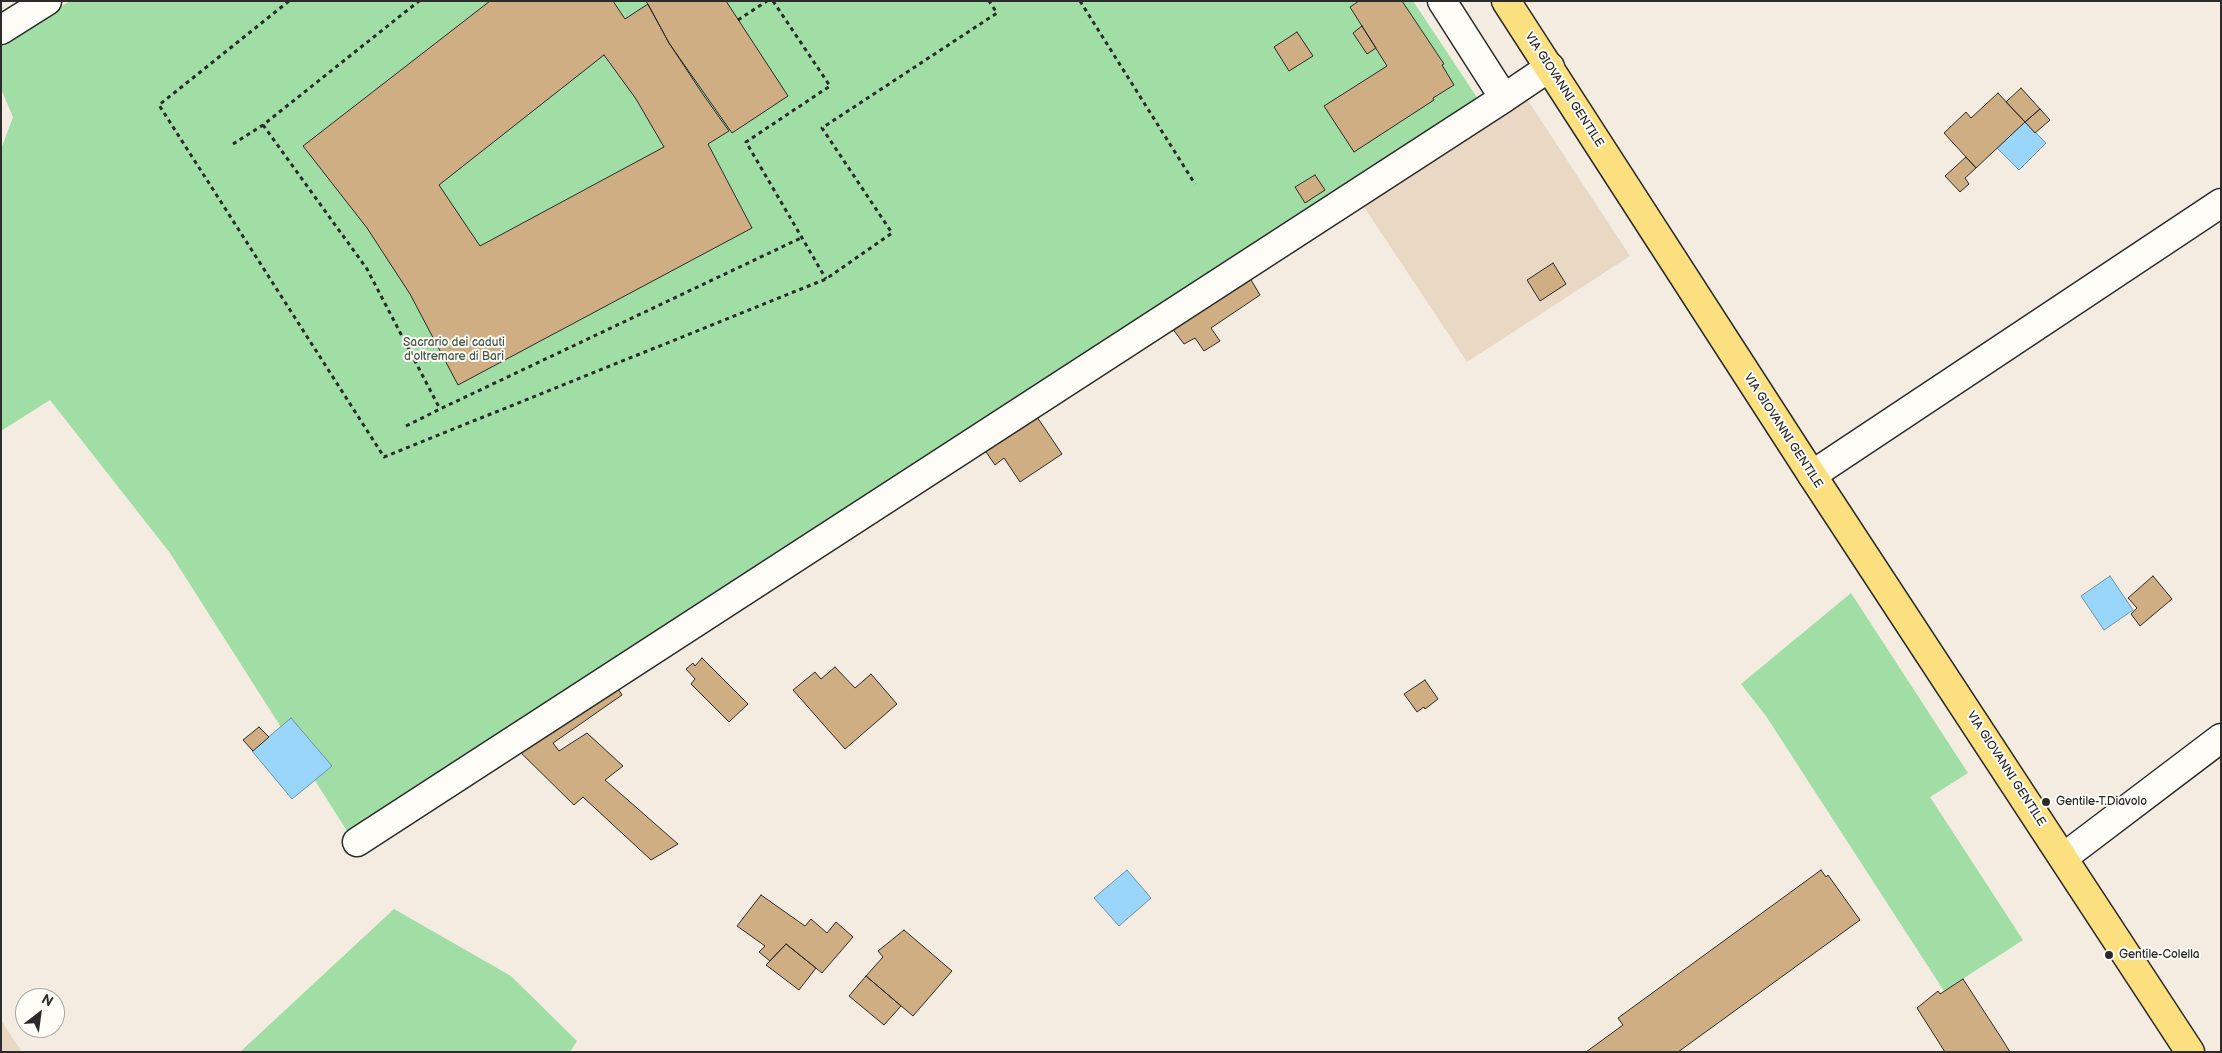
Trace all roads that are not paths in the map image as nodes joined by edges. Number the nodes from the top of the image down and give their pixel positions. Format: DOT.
graph roads {
  1 [pos="47,1"];
  2 [pos="1442,1"];
  3 [pos="1506,1"];
  4 [pos="1,30"];
  5 [pos="1550,67"];
  6 [pos="1504,98"];
  7 [pos="2221,203"];
  8 [pos="1812,475"];
  9 [pos="2221,738"];
  10 [pos="357,842"];
  11 [pos="2064,857"];
  12 [pos="2190,1052"];
  1 -- 4 [label="lane"];
  2 -- 6 [label="lane"];
  3 -- 5 [label="main road, VIA GIOVANNI GENTILE"];
  5 -- 6 [label="lane"];
  5 -- 8 [label="main road, VIA GIOVANNI GENTILE"];
  6 -- 10 [label="lane"];
  7 -- 8 [label="lane"];
  8 -- 11 [label="main road, VIA GIOVANNI GENTILE"];
  9 -- 11 [label="lane"];
  11 -- 12 [label="main road, VIA GIOVANNI GENTILE"];
}
